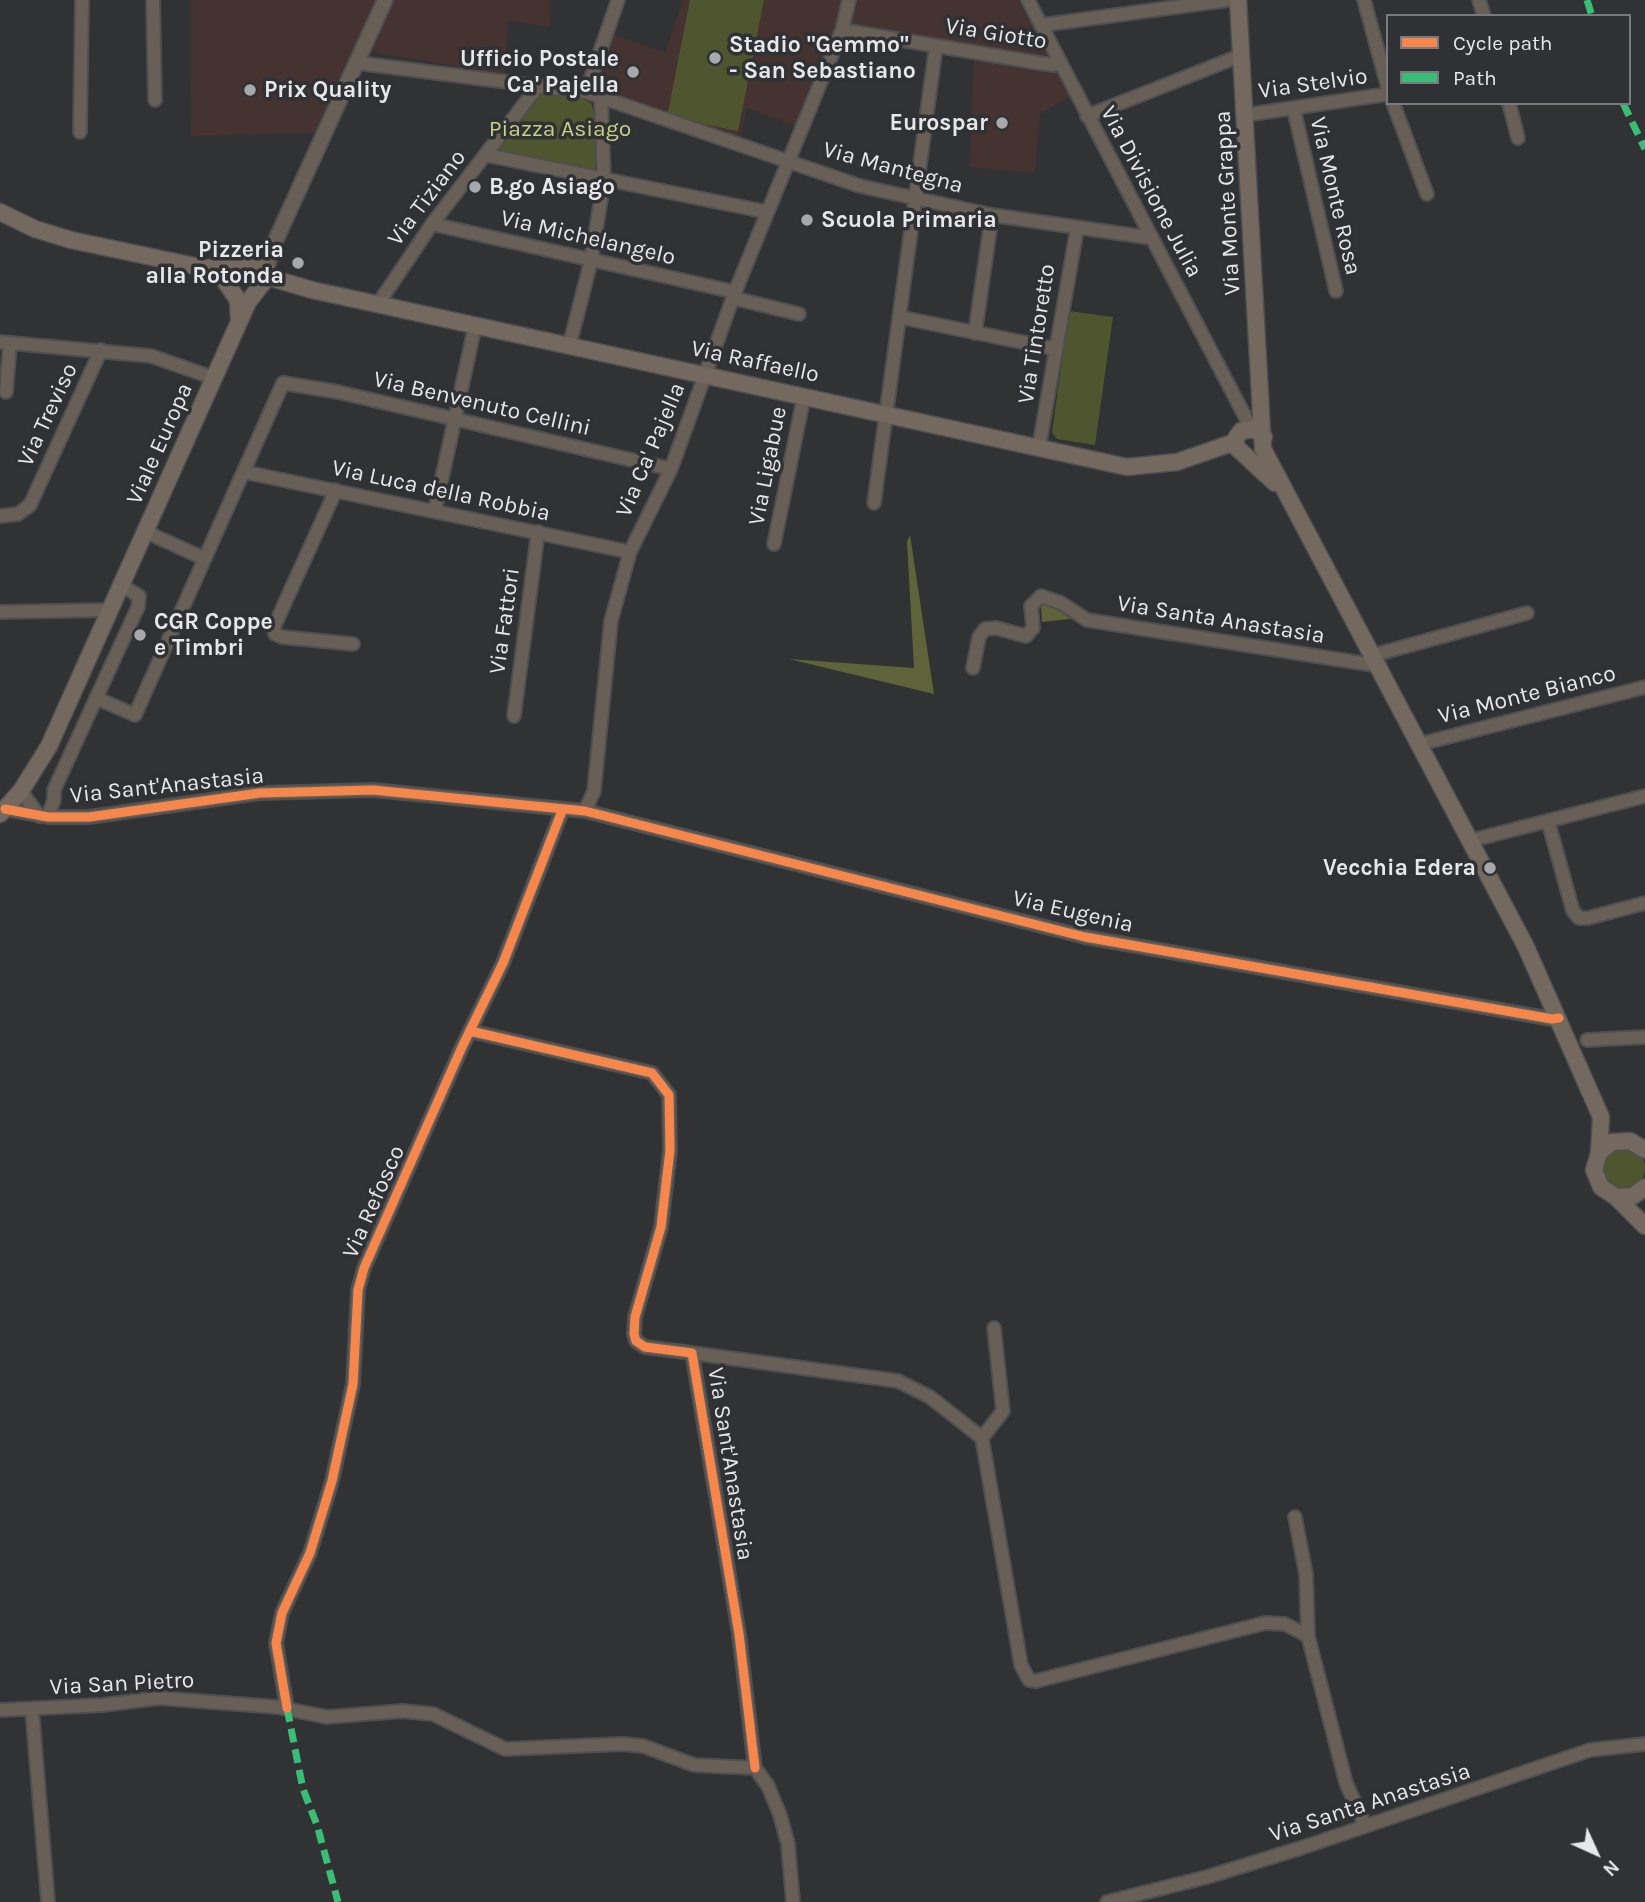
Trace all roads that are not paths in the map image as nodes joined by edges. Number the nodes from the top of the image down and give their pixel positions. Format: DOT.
graph roads {
  1 [pos="82,0"];
  2 [pos="153,0"];
  3 [pos="385,0"];
  4 [pos="618,0"];
  5 [pos="849,0"];
  6 [pos="1028,0"];
  7 [pos="1228,0"];
  8 [pos="1238,0"];
  9 [pos="1364,0"];
  10 [pos="1042,25"];
  11 [pos="842,30"];
  12 [pos="936,46"];
  13 [pos="1242,55"];
  14 [pos="1060,62"];
  15 [pos="358,63"];
  16 [pos="1386,81"];
  17 [pos="538,86"];
  18 [pos="586,92"];
  19 [pos="1386,94"];
  20 [pos="601,98"];
  21 [pos="155,100"];
  22 [pos="1394,105"];
  23 [pos="1510,105"];
  24 [pos="1294,110"];
  25 [pos="1245,115"];
  26 [pos="1087,116"];
  27 [pos="80,132"];
  28 [pos="1518,138"];
  29 [pos="486,155"];
  30 [pos="791,161"];
  31 [pos="604,180"];
  32 [pos="1427,194"];
  33 [pos="916,198"];
  34 [pos="0,212"];
  35 [pos="767,212"];
  36 [pos="992,215"];
  37 [pos="432,224"];
  38 [pos="1077,229"];
  39 [pos="1152,238"];
  40 [pos="591,261"];
  41 [pos="230,267"];
  42 [pos="204,268"];
  43 [pos="262,268"];
  44 [pos="293,286"];
  45 [pos="257,289"];
  46 [pos="229,290"];
  47 [pos="1336,291"];
  48 [pos="734,295"];
  49 [pos="378,304"];
  50 [pos="799,314"];
  51 [pos="899,317"];
  52 [pos="239,321"];
  53 [pos="475,326"];
  54 [pos="975,333"];
  55 [pos="5,342"];
  56 [pos="569,347"];
  57 [pos="1056,349"];
  58 [pos="101,350"];
  59 [pos="705,374"];
  60 [pos="214,378"];
  61 [pos="6,392"];
  62 [pos="804,396"];
  63 [pos="886,413"];
  64 [pos="453,418"];
  65 [pos="1249,443"];
  66 [pos="1039,447"];
  67 [pos="671,469"];
  68 [pos="244,472"];
  69 [pos="335,490"];
  70 [pos="874,503"];
  71 [pos="435,510"];
  72 [pos="0,516"];
  73 [pos="146,532"];
  74 [pos="538,532"];
  75 [pos="774,544"];
  76 [pos="630,552"];
  77 [pos="203,558"];
  78 [pos="121,585"];
  79 [pos="109,610"];
  80 [pos="0,612"];
  81 [pos="1527,613"];
  82 [pos="353,644"];
  83 [pos="1377,660"];
  84 [pos="973,668"];
  85 [pos="1645,687"];
  86 [pos="96,698"];
  87 [pos="514,716"];
  88 [pos="1420,744"];
  89 [pos="21,791"];
  90 [pos="1645,796"];
  91 [pos="2,811"];
  92 [pos="562,811"];
  93 [pos="585,811"];
  94 [pos="43,817"];
  95 [pos="1548,821"];
  96 [pos="1469,841"];
  97 [pos="1645,903"];
  98 [pos="1559,1018"];
  99 [pos="470,1031"];
  100 [pos="1645,1037"];
  101 [pos="1587,1040"];
  102 [pos="1601,1117"];
  103 [pos="1639,1145"];
  104 [pos="1599,1153"];
  105 [pos="1645,1187"];
  106 [pos="1616,1197"];
  107 [pos="1645,1226"];
  108 [pos="994,1328"];
  109 [pos="692,1353"];
  110 [pos="982,1438"];
  111 [pos="1295,1517"];
  112 [pos="1308,1636"];
  113 [pos="287,1708"];
  114 [pos="32,1709"];
  115 [pos="0,1710"];
  116 [pos="1645,1744"];
  117 [pos="755,1768"];
  118 [pos="1365,1825"];
  119 [pos="48,1902"];
  120 [pos="793,1902"];
  121 [pos="1107,1902"];
  1 -- 27 [label="street"];
  2 -- 21 [label="street"];
  3 -- 15 [label="street, Viale Europa"];
  4 -- 18 [label="street"];
  5 -- 11 [label="street, Via Ca' Pajella"];
  6 -- 10 [label="street, Via Divisione Julia"];
  7 -- 10 [label="street"];
  8 -- 13 [label="main road, Via Monte Grappa"];
  9 -- 16 [label="street"];
  10 -- 14 [label="street, Via Divisione Julia"];
  11 -- 12 [label="street, Via Giotto"];
  11 -- 30 [label="street, Via Ca' Pajella"];
  12 -- 14 [label="street, Via Giotto"];
  12 -- 33 [label="street"];
  13 -- 25 [label="main road, Via Monte Grappa"];
  13 -- 26 [label="street"];
  14 -- 26 [label="street, Via Divisione Julia"];
  15 -- 17 [label="street, Via Mantegna"];
  15 -- 43 [label="street, Viale Europa"];
  17 -- 18 [label="street, Via Mantegna"];
  17 -- 29 [label="street, Via Tiziano"];
  18 -- 20 [label="street, Via Mantegna"];
  19 -- 24 [label="street, Via Stelvio"];
  20 -- 30 [label="street, Via Mantegna"];
  20 -- 31 [label="street"];
  22 -- 32 [label="street"];
  23 -- 28 [label="street"];
  24 -- 25 [label="street, Via Stelvio"];
  24 -- 47 [label="street, Via Monte Rosa"];
  25 -- 65 [label="main road, Via Monte Grappa"];
  26 -- 39 [label="street, Via Divisione Julia"];
  29 -- 31 [label="street"];
  29 -- 37 [label="street, Via Tiziano"];
  30 -- 33 [label="street, Via Mantegna"];
  30 -- 35 [label="street, Via Ca' Pajella"];
  31 -- 35 [label="street"];
  31 -- 40 [label="street"];
  33 -- 36 [label="street, Via Mantegna"];
  33 -- 51 [label="street"];
  34 -- 42 [label="main road"];
  35 -- 48 [label="street, Via Ca' Pajella"];
  36 -- 38 [label="street, Via Mantegna"];
  36 -- 54 [label="street"];
  37 -- 40 [label="street, Via Michelangelo"];
  37 -- 49 [label="street, Via Tiziano"];
  38 -- 39 [label="street, Via Mantegna"];
  38 -- 57 [label="street, Via Tintoretto"];
  39 -- 65 [label="street, Via Divisione Julia"];
  40 -- 48 [label="street, Via Michelangelo"];
  40 -- 56 [label="street"];
  41 -- 42 [label="main road"];
  41 -- 43 [label="main road"];
  41 -- 46 [label="main road"];
  42 -- 46 [label="main road"];
  43 -- 44 [label="main road, Via Raffaello"];
  43 -- 45 [label="main road, Viale Europa"];
  44 -- 45 [label="main road, Via Raffaello"];
  44 -- 49 [label="main road, Via Raffaello"];
  45 -- 46 [label="main road"];
  45 -- 52 [label="main road, Viale Europa"];
  46 -- 52 [label="main road"];
  48 -- 50 [label="street, Via Michelangelo"];
  48 -- 59 [label="street, Via Ca' Pajella"];
  49 -- 53 [label="main road, Via Raffaello"];
  51 -- 54 [label="street"];
  51 -- 63 [label="street"];
  52 -- 60 [label="main road, Viale Europa"];
  53 -- 56 [label="main road, Via Raffaello"];
  53 -- 64 [label="street"];
  54 -- 57 [label="street"];
  55 -- 58 [label="street"];
  55 -- 61 [label="street"];
  56 -- 59 [label="main road, Via Raffaello"];
  57 -- 66 [label="street, Via Tintoretto"];
  58 -- 60 [label="street"];
  58 -- 72 [label="street, Via Treviso"];
  59 -- 62 [label="main road, Via Raffaello"];
  59 -- 67 [label="street, Via Ca' Pajella"];
  60 -- 73 [label="main road, Viale Europa"];
  62 -- 63 [label="main road, Via Raffaello"];
  62 -- 75 [label="street, Via Ligabue"];
  63 -- 66 [label="main road, Via Raffaello"];
  63 -- 70 [label="street"];
  64 -- 67 [label="street, Via Benvenuto Cellini"];
  64 -- 68 [label="street, Via Benvenuto Cellini"];
  64 -- 71 [label="street"];
  65 -- 66 [label="main road, Via Raffaello"];
  65 -- 83 [label="main road"];
  67 -- 76 [label="street, Via Ca' Pajella"];
  68 -- 69 [label="street, Via Luca della Robbia"];
  68 -- 77 [label="street"];
  69 -- 71 [label="street, Via Luca della Robbia"];
  69 -- 82 [label="street"];
  71 -- 74 [label="street, Via Luca della Robbia"];
  73 -- 77 [label="street"];
  73 -- 78 [label="main road, Viale Europa"];
  74 -- 76 [label="street, Via Luca della Robbia"];
  74 -- 87 [label="street, Via Fattori"];
  76 -- 93 [label="street, Via Ca' Pajella"];
  77 -- 86 [label="street"];
  78 -- 79 [label="main road, Viale Europa"];
  78 -- 86 [label="street"];
  79 -- 80 [label="street"];
  79 -- 89 [label="main road, Viale Europa"];
  81 -- 83 [label="street"];
  83 -- 84 [label="street, Via Santa Anastasia"];
  83 -- 88 [label="main road"];
  85 -- 88 [label="street, Via Monte Bianco"];
  86 -- 94 [label="street"];
  88 -- 96 [label="main road"];
  89 -- 91 [label="main road, Viale Europa"];
  89 -- 94 [label="street, Via Sant'Anastasia"];
  90 -- 95 [label="street"];
  91 -- 94 [label="street, Via Sant'Anastasia"];
  92 -- 93 [label="street, Via Sant'Anastasia"];
  92 -- 94 [label="street, Via Sant'Anastasia"];
  92 -- 99 [label="street, Via Refosco"];
  93 -- 98 [label="street, Via Eugenia"];
  95 -- 96 [label="street"];
  95 -- 97 [label="street"];
  96 -- 98 [label="main road"];
  98 -- 102 [label="main road"];
  99 -- 109 [label="street, Via Sant'Anastasia"];
  99 -- 113 [label="street, Via Refosco"];
  100 -- 101 [label="street"];
  102 -- 103 [label="main road"];
  102 -- 104 [label="main road"];
  103 -- 104 [label="main road"];
  104 -- 106 [label="main road"];
  105 -- 106 [label="main road"];
  106 -- 107 [label="main road"];
  108 -- 110 [label="street"];
  109 -- 110 [label="street, Via Sant'Anastasia"];
  109 -- 117 [label="street, Via Sant'Anastasia"];
  110 -- 112 [label="street"];
  111 -- 112 [label="street"];
  112 -- 118 [label="street"];
  113 -- 114 [label="street, Via San Pietro"];
  113 -- 117 [label="street"];
  114 -- 115 [label="street, Via San Pietro"];
  114 -- 119 [label="street"];
  116 -- 118 [label="street, Via Santa Anastasia"];
  117 -- 120 [label="street"];
  118 -- 121 [label="street, Via Santa Anastasia"];
}
